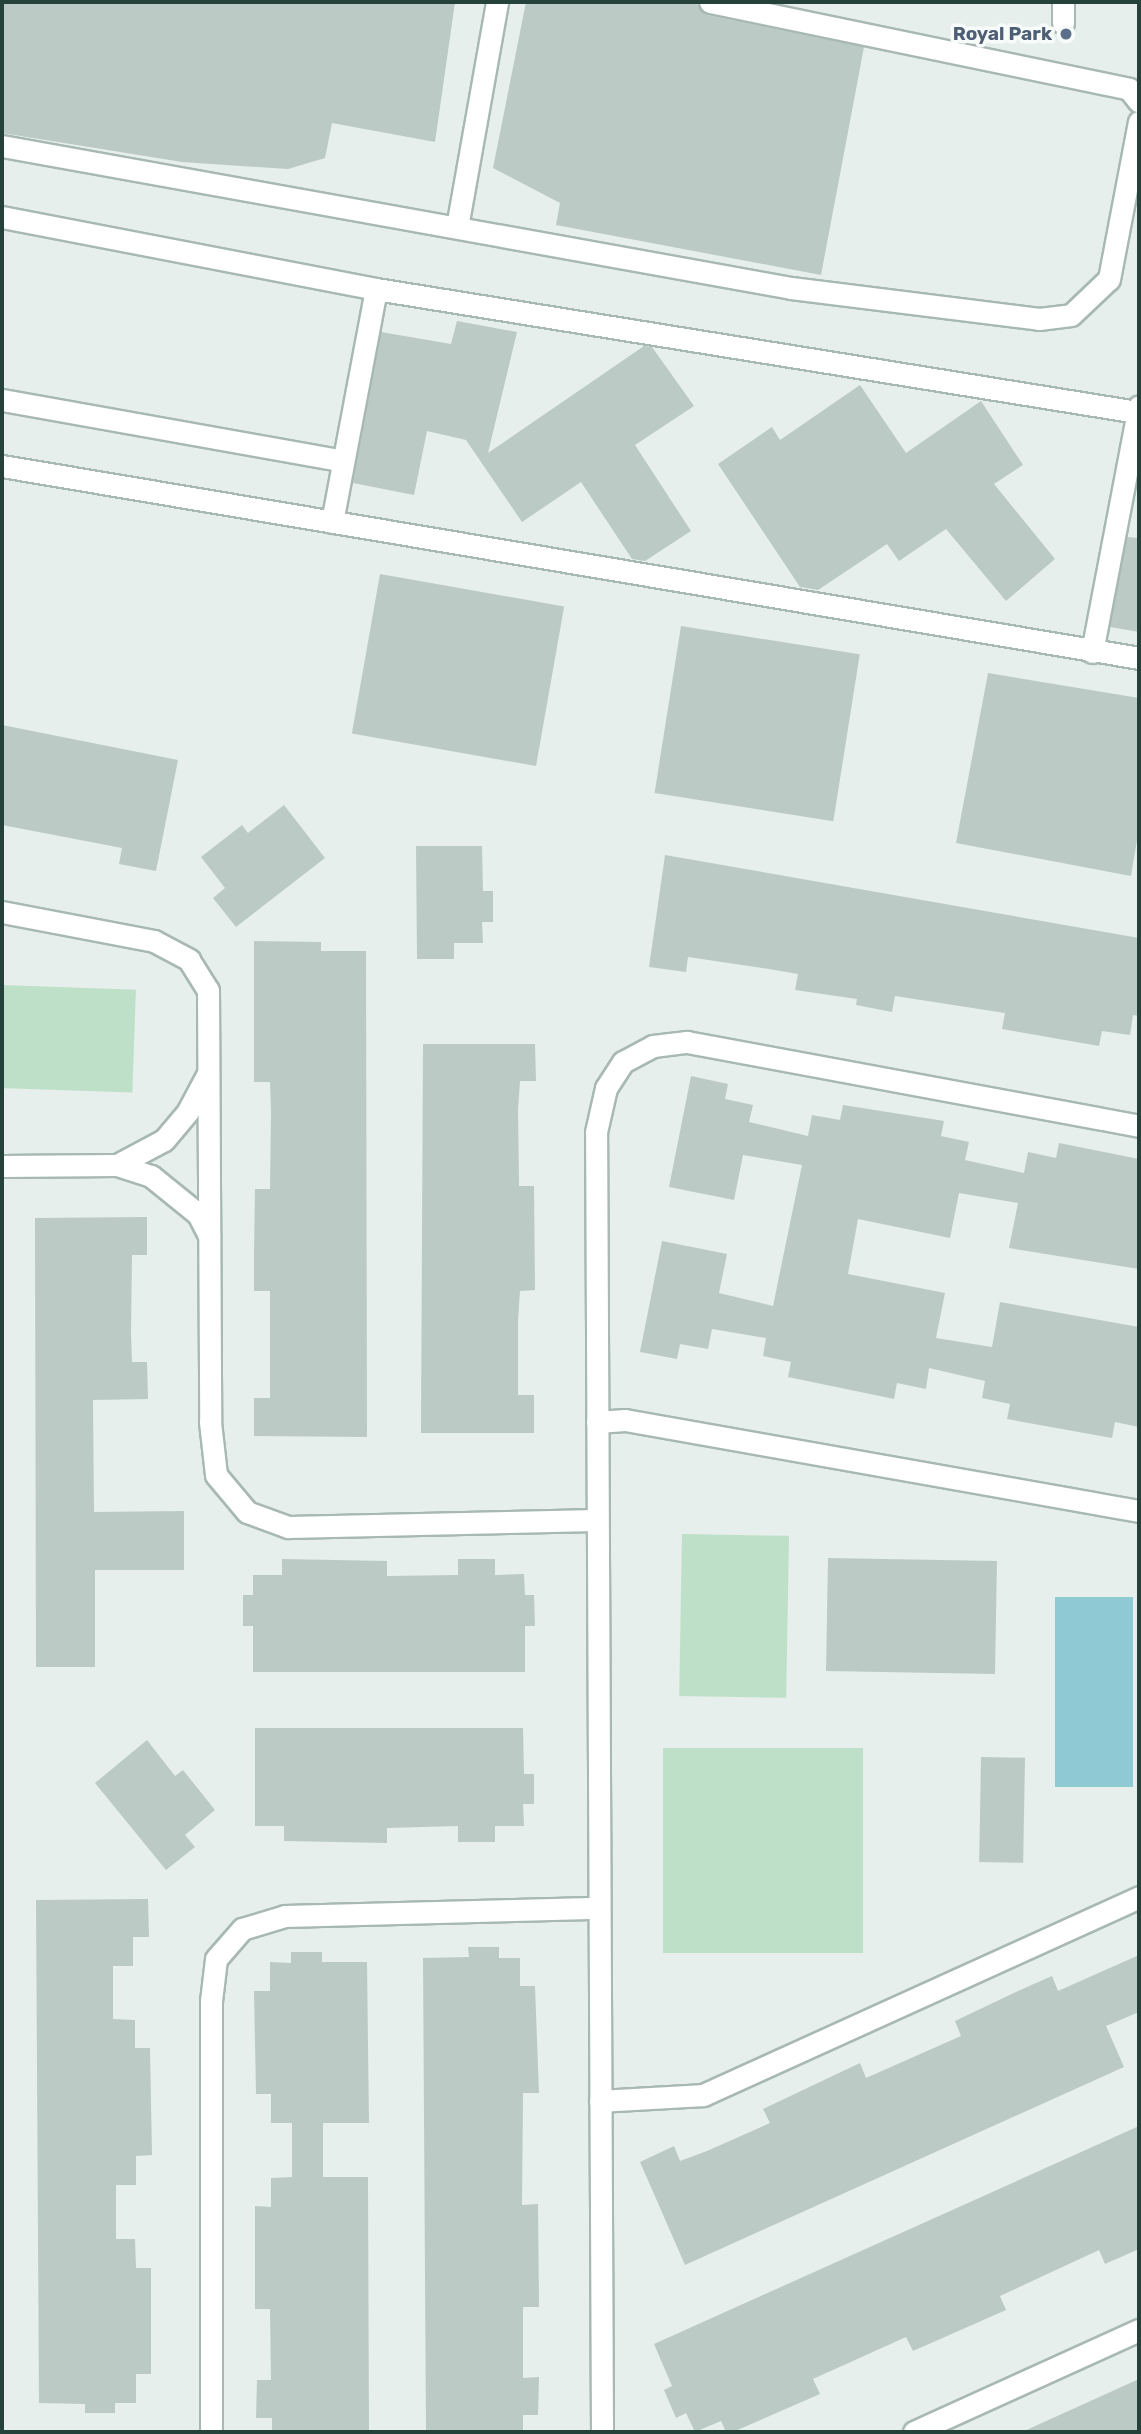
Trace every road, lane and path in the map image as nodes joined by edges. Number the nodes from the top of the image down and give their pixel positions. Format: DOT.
graph roads {
  1 [pos="497,2"];
  2 [pos="710,2"];
  3 [pos="1139,102"];
  4 [pos="1139,122"];
  5 [pos="2,146"];
  6 [pos="2,217"];
  7 [pos="457,227"];
  8 [pos="376,289"];
  9 [pos="2,400"];
  10 [pos="1138,409"];
  11 [pos="343,461"];
  12 [pos="2,466"];
  13 [pos="332,522"];
  14 [pos="1092,652"];
  15 [pos="1139,658"];
  16 [pos="2,912"];
  17 [pos="208,1074"];
  18 [pos="1139,1126"];
  19 [pos="117,1165"];
  20 [pos="2,1166"];
  21 [pos="212,1241"];
  22 [pos="597,1422"];
  23 [pos="1139,1511"];
  24 [pos="596,1520"];
  25 [pos="1139,1897"];
  26 [pos="599,1908"];
  27 [pos="600,2101"];
  28 [pos="1139,2330"];
  29 [pos="211,2432"];
  30 [pos="602,2432"];
  31 [pos="914,2432"];
  1 -- 7 [label="street"];
  2 -- 3 [label="street"];
  4 -- 7 [label="street"];
  5 -- 7 [label="street"];
  6 -- 8 [label="street"];
  8 -- 10 [label="street"];
  8 -- 11 [label="street"];
  9 -- 11 [label="street"];
  10 -- 14 [label="street"];
  11 -- 13 [label="street"];
  12 -- 13 [label="street"];
  13 -- 14 [label="street"];
  14 -- 15 [label="street"];
  16 -- 17 [label="street"];
  17 -- 19 [label="street"];
  17 -- 21 [label="street"];
  18 -- 22 [label="street"];
  19 -- 20 [label="street"];
  19 -- 21 [label="street"];
  21 -- 24 [label="street"];
  22 -- 23 [label="street"];
  22 -- 24 [label="street"];
  24 -- 26 [label="street"];
  25 -- 27 [label="street"];
  26 -- 27 [label="street"];
  26 -- 29 [label="street"];
  27 -- 30 [label="street"];
  28 -- 31 [label="street"];
}
